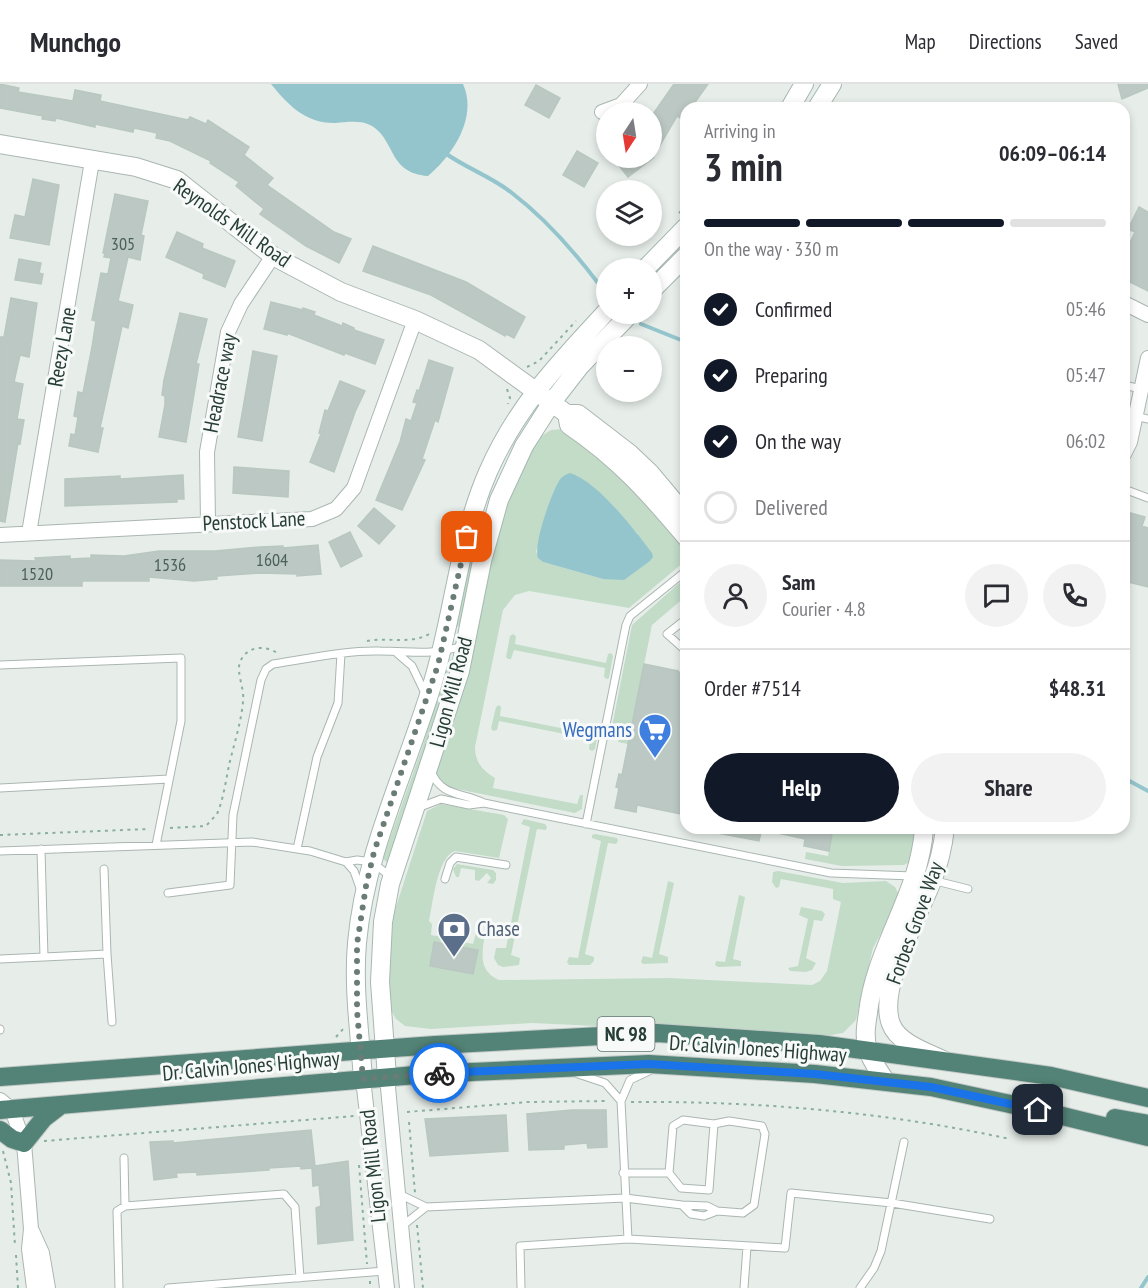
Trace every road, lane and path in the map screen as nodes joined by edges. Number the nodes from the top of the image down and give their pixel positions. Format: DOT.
graph roads {
  1 [pos="640,84"];
  2 [pos="804,84"];
  3 [pos="832,84"];
  4 [pos="624,102"];
  5 [pos="794,102"];
  6 [pos="821,102"];
  7 [pos="0,144"];
  8 [pos="92,161"];
  9 [pos="680,232"];
  10 [pos="273,256"];
  11 [pos="656,258"];
  12 [pos="680,262"];
  13 [pos="662,280"];
  14 [pos="1130,306"];
  15 [pos="1148,315"];
  16 [pos="415,320"];
  17 [pos="597,324"];
  18 [pos="620,324"];
  19 [pos="1148,358"];
  20 [pos="1130,386"];
  21 [pos="1141,388"];
  22 [pos="543,396"];
  23 [pos="567,414"];
  24 [pos="1142,417"];
  25 [pos="1130,442"];
  26 [pos="1130,491"];
  27 [pos="1148,498"];
  28 [pos="680,509"];
  29 [pos="208,523"];
  30 [pos="680,530"];
  31 [pos="29,533"];
  32 [pos="0,535"];
  33 [pos="680,576"];
  34 [pos="680,624"];
  35 [pos="433,631"];
  36 [pos="362,641"];
  37 [pos="465,646"];
  38 [pos="680,646"];
  39 [pos="441,652"];
  40 [pos="397,653"];
  41 [pos="341,654"];
  42 [pos="282,656"];
  43 [pos="0,664"];
  44 [pos="426,705"];
  45 [pos="430,769"];
  46 [pos="169,779"];
  47 [pos="0,788"];
  48 [pos="484,803"];
  49 [pos="414,811"];
  50 [pos="586,824"];
  51 [pos="170,828"];
  52 [pos="151,830"];
  53 [pos="924,834"];
  54 [pos="935,834"];
  55 [pos="944,834"];
  56 [pos="0,835"];
  57 [pos="231,842"];
  58 [pos="156,845"];
  59 [pos="41,849"];
  60 [pos="297,849"];
  61 [pos="0,851"];
  62 [pos="346,862"];
  63 [pos="372,862"];
  64 [pos="506,865"];
  65 [pos="104,868"];
  66 [pos="915,876"];
  67 [pos="445,879"];
  68 [pos="933,880"];
  69 [pos="390,884"];
  70 [pos="968,889"];
  71 [pos="168,893"];
  72 [pos="361,915"];
  73 [pos="107,954"];
  74 [pos="44,957"];
  75 [pos="0,959"];
  76 [pos="112,1022"];
  77 [pos="384,1049"];
  78 [pos="868,1050"];
  79 [pos="361,1051"];
  80 [pos="944,1061"];
  81 [pos="669,1065"];
  82 [pos="553,1068"];
  83 [pos="0,1077"];
  84 [pos="387,1077"];
  85 [pos="363,1079"];
  86 [pos="886,1082"];
  87 [pos="1148,1098"];
  88 [pos="612,1101"];
  89 [pos="621,1101"];
  90 [pos="629,1102"];
  91 [pos="61,1105"];
  92 [pos="4,1106"];
  93 [pos="1038,1110"];
  94 [pos="407,1112"];
  95 [pos="355,1116"];
  96 [pos="409,1122"];
  97 [pos="714,1124"];
  98 [pos="1148,1124"];
  99 [pos="1148,1137"];
  100 [pos="1,1138"];
  101 [pos="1010,1139"];
  102 [pos="33,1142"];
  103 [pos="904,1142"];
  104 [pos="124,1158"];
  105 [pos="358,1160"];
  106 [pos="623,1173"];
  107 [pos="669,1173"];
  108 [pos="398,1194"];
  109 [pos="415,1198"];
  110 [pos="625,1198"];
  111 [pos="892,1203"];
  112 [pos="125,1206"];
  113 [pos="426,1208"];
  114 [pos="417,1219"];
  115 [pos="990,1219"];
  116 [pos="401,1227"];
  117 [pos="31,1229"];
  118 [pos="627,1239"];
  119 [pos="747,1247"];
  120 [pos="367,1262"];
  121 [pos="385,1271"];
  122 [pos="300,1278"];
  123 [pos="370,1281"];
  124 [pos="199,1287"];
  125 [pos="18,1288"];
  126 [pos="34,1288"];
  127 [pos="48,1288"];
  128 [pos="119,1288"];
  129 [pos="168,1288"];
  130 [pos="370,1288"];
  131 [pos="387,1288"];
  132 [pos="407,1288"];
  133 [pos="423,1288"];
  134 [pos="521,1288"];
  135 [pos="744,1288"];
  136 [pos="860,1288"];
  1 -- 4 [label="street"];
  2 -- 5 [label="main road"];
  3 -- 6 [label="main road"];
  7 -- 8 [label="main road, Reynolds Mill Road"];
  8 -- 10 [label="main road, Reynolds Mill Road"];
  8 -- 31 [label="street, Reezy Lane"];
  9 -- 11 [label="main road"];
  10 -- 16 [label="main road, Reynolds Mill Road"];
  10 -- 29 [label="street, Headrace way"];
  12 -- 13 [label="main road"];
  14 -- 15 [label="street"];
  16 -- 22 [label="main road, Reynolds Mill Road"];
  16 -- 29 [label="street, Penstock Lane"];
  17 -- 22 [label="main road, Ligon Mill Road"];
  18 -- 22 [label="main road, Ligon Mill Road"];
  19 -- 21 [label="street"];
  20 -- 21 [label="lane"];
  21 -- 24 [label="street"];
  22 -- 23 [label="main road"];
  22 -- 37 [label="main road, Ligon Mill Road"];
  22 -- 39 [label="main road, Ligon Mill Road"];
  23 -- 28 [label="main road"];
  23 -- 30 [label="main road"];
  24 -- 25 [label="street"];
  26 -- 27 [label="lane"];
  29 -- 31 [label="street, Penstock Lane"];
  31 -- 32 [label="street, Penstock Lane"];
  33 -- 50 [label="lane"];
  34 -- 38 [label="lane"];
  35 -- 36 [label="path"];
  37 -- 39 [label="lane"];
  37 -- 45 [label="main road, Ligon Mill Road"];
  39 -- 40 [label="lane"];
  39 -- 44 [label="main road, Ligon Mill Road"];
  40 -- 41 [label="lane"];
  40 -- 44 [label="lane"];
  41 -- 57 [label="lane"];
  41 -- 60 [label="lane"];
  42 -- 51 [label="path"];
  43 -- 46 [label="lane"];
  44 -- 63 [label="main road, Ligon Mill Road"];
  45 -- 48 [label="lane"];
  45 -- 49 [label="main road, Ligon Mill Road"];
  46 -- 47 [label="lane"];
  46 -- 58 [label="lane"];
  48 -- 49 [label="lane"];
  48 -- 50 [label="lane"];
  49 -- 69 [label="main road, Ligon Mill Road"];
  50 -- 66 [label="lane"];
  52 -- 56 [label="path"];
  53 -- 66 [label="main road, Forbes Grove Way"];
  54 -- 68 [label="main road"];
  55 -- 68 [label="main road, Forbes Grove Way"];
  57 -- 58 [label="lane"];
  57 -- 60 [label="lane"];
  57 -- 71 [label="lane"];
  58 -- 59 [label="lane"];
  59 -- 61 [label="lane"];
  59 -- 74 [label="lane"];
  60 -- 62 [label="lane"];
  62 -- 63 [label="lane"];
  62 -- 72 [label="lane"];
  63 -- 69 [label="lane"];
  63 -- 72 [label="main road, Ligon Mill Road"];
  64 -- 67 [label="lane"];
  65 -- 73 [label="lane"];
  66 -- 68 [label="lane"];
  66 -- 78 [label="main road, Forbes Grove Way"];
  68 -- 70 [label="lane"];
  68 -- 80 [label="main road, Forbes Grove Way"];
  69 -- 77 [label="main road, Ligon Mill Road"];
  72 -- 79 [label="main road, Ligon Mill Road"];
  73 -- 74 [label="lane"];
  73 -- 76 [label="lane"];
  74 -- 75 [label="lane"];
  77 -- 78 [label="highway, Dr. Calvin Jones Highway / NC 98"];
  77 -- 79 [label="highway, Dr. Calvin Jones Highway / NC 98"];
  77 -- 84 [label="main road, Ligon Mill Road"];
  78 -- 80 [label="highway, Dr. Calvin Jones Highway / NC 98"];
  78 -- 86 [label="main road, Forbes Grove Way"];
  79 -- 83 [label="highway, Dr. Calvin Jones Highway / NC 98"];
  79 -- 85 [label="main road, Ligon Mill Road"];
  80 -- 87 [label="highway, Dr. Calvin Jones Highway / NC 98"];
  81 -- 82 [label="highway, Dr. Calvin Jones Highway / NC 98"];
  81 -- 86 [label="highway, Dr. Calvin Jones Highway / NC 98"];
  81 -- 89 [label="lane"];
  82 -- 84 [label="highway, Dr. Calvin Jones Highway / NC 98"];
  82 -- 89 [label="lane"];
  84 -- 85 [label="highway, Dr. Calvin Jones Highway / NC 98"];
  84 -- 108 [label="street, Ligon Mill Road"];
  85 -- 91 [label="highway, Dr. Calvin Jones Highway / NC 98"];
  85 -- 121 [label="street, Ligon Mill Road"];
  86 -- 93 [label="highway, Dr. Calvin Jones Highway / NC 98"];
  88 -- 94 [label="path"];
  89 -- 106 [label="lane"];
  90 -- 101 [label="path"];
  91 -- 92 [label="highway, Dr. Calvin Jones Highway / NC 98"];
  91 -- 102 [label="highway"];
  92 -- 102 [label="street"];
  93 -- 98 [label="highway"];
  93 -- 99 [label="highway, Dr. Calvin Jones Highway / NC 98"];
  95 -- 102 [label="path"];
  96 -- 109 [label="path"];
  97 -- 107 [label="lane"];
  97 -- 107 [label="lane"];
  97 -- 110 [label="lane"];
  100 -- 102 [label="highway"];
  100 -- 125 [label="path"];
  102 -- 117 [label="street"];
  103 -- 111 [label="lane"];
  104 -- 112 [label="lane"];
  105 -- 120 [label="path"];
  106 -- 107 [label="lane"];
  106 -- 110 [label="lane"];
  108 -- 113 [label="lane"];
  108 -- 116 [label="street, Ligon Mill Road"];
  110 -- 113 [label="lane"];
  110 -- 118 [label="lane"];
  111 -- 115 [label="lane"];
  111 -- 119 [label="lane"];
  111 -- 136 [label="lane"];
  112 -- 122 [label="lane"];
  112 -- 128 [label="lane"];
  113 -- 116 [label="lane"];
  114 -- 133 [label="path"];
  116 -- 132 [label="street, Ligon Mill Road"];
  117 -- 126 [label="street"];
  117 -- 127 [label="street"];
  118 -- 119 [label="lane"];
  118 -- 134 [label="lane"];
  119 -- 135 [label="lane"];
  121 -- 122 [label="lane"];
  121 -- 131 [label="street, Ligon Mill Road"];
  122 -- 124 [label="lane"];
  123 -- 130 [label="path"];
  124 -- 129 [label="lane"];
}
